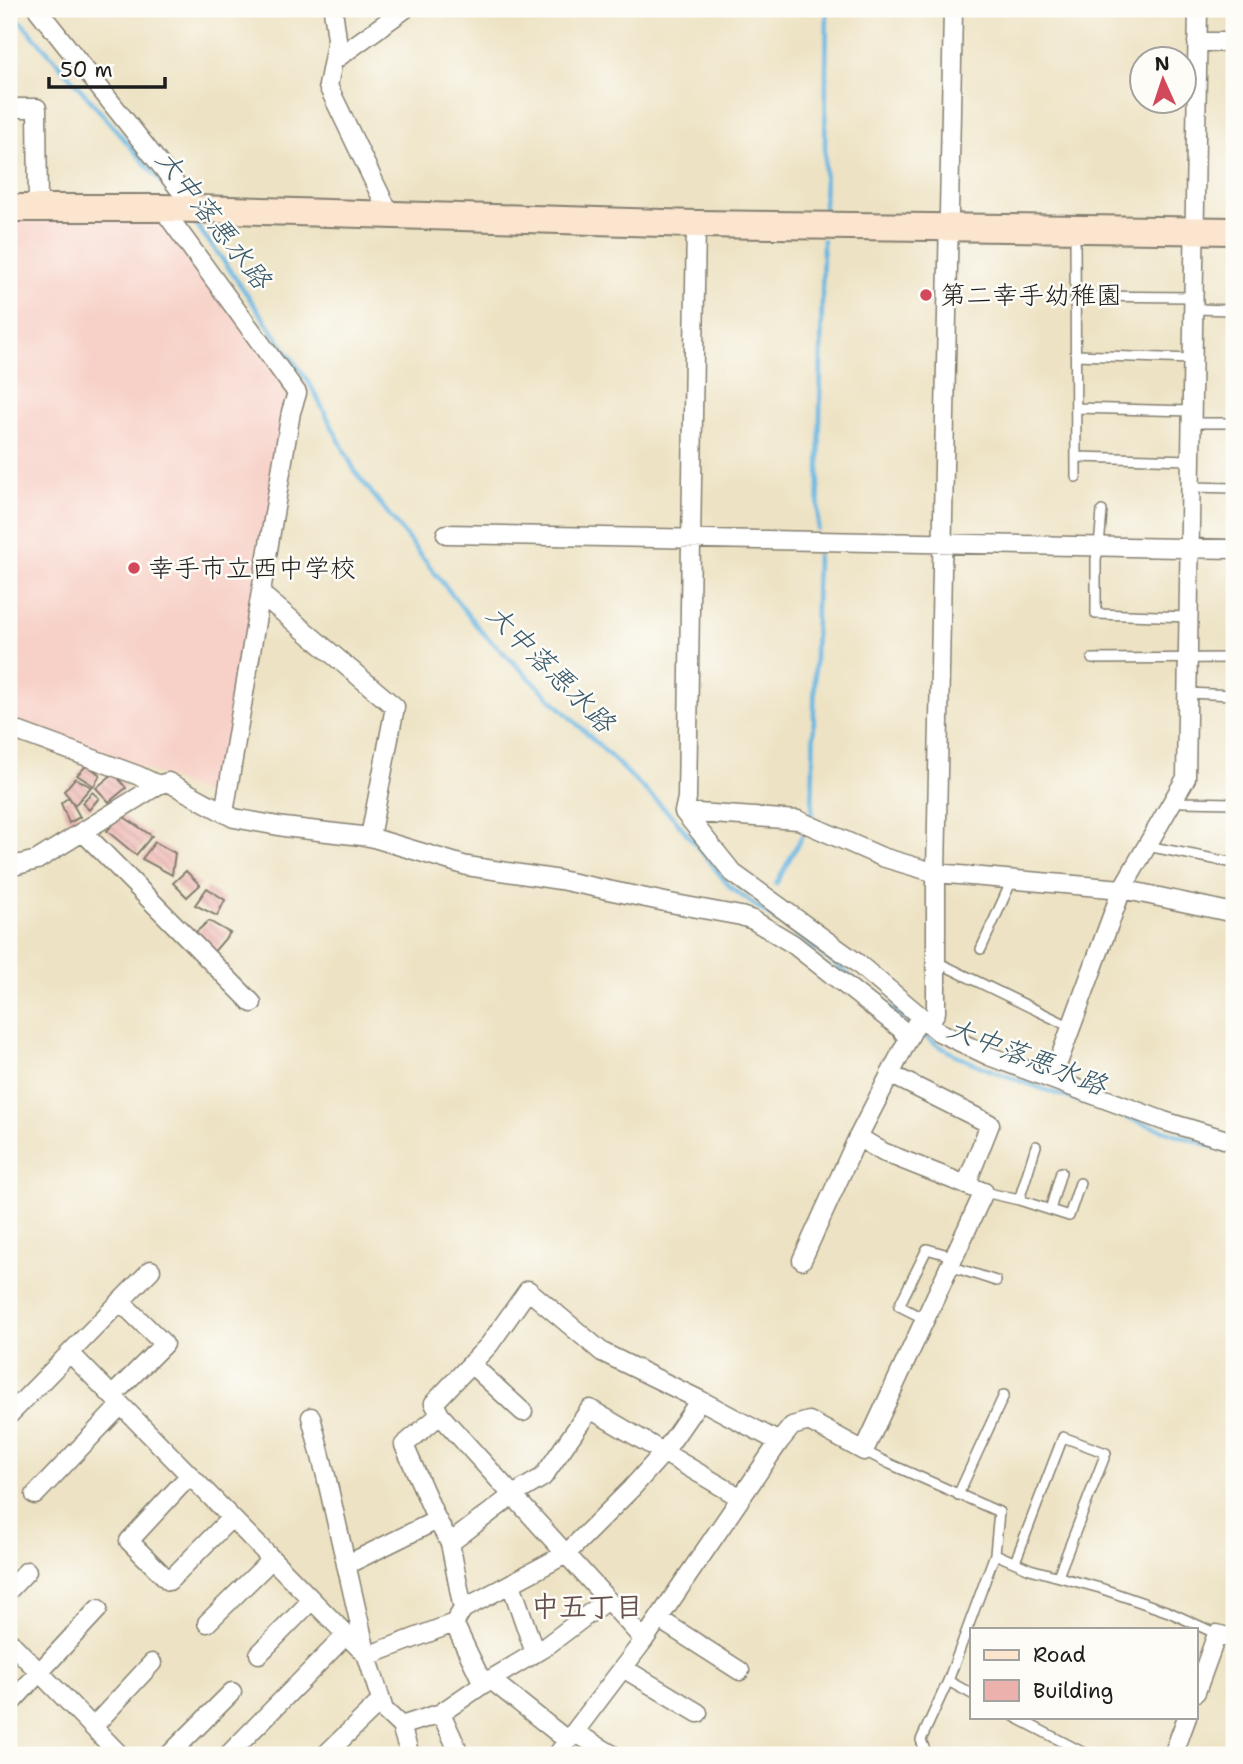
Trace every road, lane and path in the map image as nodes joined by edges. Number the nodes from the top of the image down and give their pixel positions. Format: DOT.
graph roads {
  1 [pos="38,9"];
  2 [pos="333,9"];
  3 [pos="405,9"];
  4 [pos="953,9"];
  5 [pos="1198,9"];
  6 [pos="1198,42"];
  7 [pos="1234,42"];
  8 [pos="333,61"];
  9 [pos="9,108"];
  10 [pos="9,208"];
  11 [pos="38,208"];
  12 [pos="177,209"];
  13 [pos="390,215"];
  14 [pos="696,224"];
  15 [pos="950,228"];
  16 [pos="1076,229"];
  17 [pos="1194,230"];
  18 [pos="1234,231"];
  19 [pos="1076,296"];
  20 [pos="1193,303"];
  21 [pos="1234,310"];
  22 [pos="1076,355"];
  23 [pos="1192,359"];
  24 [pos="1076,408"];
  25 [pos="1191,417"];
  26 [pos="1234,423"];
  27 [pos="1076,457"];
  28 [pos="1191,460"];
  29 [pos="1076,477"];
  30 [pos="1190,487"];
  31 [pos="1234,488"];
  32 [pos="1102,512"];
  33 [pos="446,534"];
  34 [pos="691,540"];
  35 [pos="943,544"];
  36 [pos="1099,547"];
  37 [pos="1190,548"];
  38 [pos="1234,549"];
  39 [pos="261,594"];
  40 [pos="1189,617"];
  41 [pos="1188,658"];
  42 [pos="1234,658"];
  43 [pos="1092,659"];
  44 [pos="1187,693"];
  45 [pos="1234,695"];
  46 [pos="9,728"];
  47 [pos="158,786"];
  48 [pos="1173,800"];
  49 [pos="1234,803"];
  50 [pos="684,812"];
  51 [pos="224,813"];
  52 [pos="83,832"];
  53 [pos="370,837"];
  54 [pos="1147,846"];
  55 [pos="1234,863"];
  56 [pos="9,867"];
  57 [pos="936,873"];
  58 [pos="1012,880"];
  59 [pos="1122,889"];
  60 [pos="1234,913"];
  61 [pos="981,949"];
  62 [pos="935,961"];
  63 [pos="251,1003"];
  64 [pos="917,1027"];
  65 [pos="1071,1027"];
  66 [pos="890,1074"];
  67 [pos="1052,1079"];
  68 [pos="858,1137"];
  69 [pos="1234,1142"];
  70 [pos="1036,1146"];
  71 [pos="1061,1172"];
  72 [pos="1080,1184"];
  73 [pos="966,1185"];
  74 [pos="984,1192"];
  75 [pos="1019,1200"];
  76 [pos="1049,1210"];
  77 [pos="802,1260"];
  78 [pos="953,1262"];
  79 [pos="151,1270"];
  80 [pos="996,1281"];
  81 [pos="121,1302"];
  82 [pos="925,1319"];
  83 [pos="70,1353"];
  84 [pos="471,1364"];
  85 [pos="1004,1395"];
  86 [pos="700,1399"];
  87 [pos="117,1401"];
  88 [pos="523,1412"];
  89 [pos="9,1415"];
  90 [pos="440,1415"];
  91 [pos="311,1417"];
  92 [pos="779,1442"];
  93 [pos="664,1451"];
  94 [pos="864,1451"];
  95 [pos="190,1475"];
  96 [pos="35,1495"];
  97 [pos="513,1495"];
  98 [pos="958,1495"];
  99 [pos="741,1498"];
  100 [pos="231,1518"];
  101 [pos="437,1520"];
  102 [pos="450,1543"];
  103 [pos="995,1554"];
  104 [pos="566,1555"];
  105 [pos="272,1559"];
  106 [pos="1015,1562"];
  107 [pos="346,1565"];
  108 [pos="27,1571"];
  109 [pos="1058,1576"];
  110 [pos="511,1584"];
  111 [pos="9,1590"];
  112 [pos="312,1600"];
  113 [pos="607,1600"];
  114 [pos="98,1609"];
  115 [pos="458,1616"];
  116 [pos="659,1619"];
  117 [pos="207,1623"];
  118 [pos="346,1635"];
  119 [pos="1226,1637"];
  120 [pos="644,1640"];
  121 [pos="9,1641"];
  122 [pos="534,1653"];
  123 [pos="259,1654"];
  124 [pos="367,1656"];
  125 [pos="152,1663"];
  126 [pos="623,1668"];
  127 [pos="740,1671"];
  128 [pos="40,1673"];
  129 [pos="948,1681"];
  130 [pos="486,1682"];
  131 [pos="1198,1688"];
  132 [pos="232,1692"];
  133 [pos="970,1692"];
  134 [pos="381,1701"];
  135 [pos="9,1705"];
  136 [pos="441,1713"];
  137 [pos="698,1713"];
  138 [pos="1017,1718"];
  139 [pos="1187,1718"];
  140 [pos="401,1726"];
  141 [pos="93,1727"];
  142 [pos="567,1743"];
  143 [pos="120,1755"];
  144 [pos="169,1755"];
  145 [pos="228,1755"];
  146 [pos="325,1755"];
  147 [pos="410,1755"];
  148 [pos="460,1755"];
  149 [pos="613,1755"];
  150 [pos="927,1755"];
  151 [pos="1088,1755"];
  152 [pos="1173,1755"];
  1 -- 12 [label="street"];
  2 -- 8 [label="street"];
  3 -- 8 [label="street"];
  4 -- 15 [label="street"];
  5 -- 6 [label="street"];
  6 -- 7 [label="street"];
  6 -- 17 [label="street"];
  8 -- 13 [label="street"];
  9 -- 11 [label="street"];
  10 -- 11 [label="street"];
  11 -- 12 [label="street"];
  12 -- 13 [label="street"];
  12 -- 39 [label="street"];
  13 -- 14 [label="street"];
  14 -- 15 [label="street"];
  14 -- 34 [label="street"];
  15 -- 16 [label="street"];
  15 -- 35 [label="street"];
  16 -- 17 [label="street"];
  16 -- 19 [label="lane"];
  17 -- 18 [label="street"];
  17 -- 20 [label="street"];
  19 -- 20 [label="lane"];
  19 -- 22 [label="lane"];
  20 -- 21 [label="lane"];
  20 -- 23 [label="street"];
  22 -- 23 [label="lane"];
  22 -- 24 [label="lane"];
  23 -- 25 [label="street"];
  24 -- 25 [label="lane"];
  24 -- 27 [label="lane"];
  25 -- 26 [label="lane"];
  25 -- 28 [label="street"];
  27 -- 28 [label="lane"];
  27 -- 29 [label="lane"];
  28 -- 30 [label="street"];
  30 -- 31 [label="lane"];
  30 -- 37 [label="street"];
  32 -- 36 [label="lane"];
  33 -- 34 [label="street"];
  34 -- 35 [label="street"];
  34 -- 50 [label="street"];
  35 -- 36 [label="street"];
  35 -- 57 [label="street"];
  36 -- 37 [label="street"];
  36 -- 40 [label="lane"];
  37 -- 38 [label="street"];
  37 -- 40 [label="street"];
  39 -- 51 [label="street"];
  39 -- 53 [label="street"];
  40 -- 41 [label="street"];
  41 -- 42 [label="lane"];
  41 -- 43 [label="lane"];
  41 -- 44 [label="street"];
  44 -- 45 [label="lane"];
  44 -- 48 [label="street"];
  46 -- 47 [label="street"];
  47 -- 51 [label="street"];
  47 -- 52 [label="street"];
  48 -- 49 [label="lane"];
  48 -- 54 [label="street"];
  50 -- 57 [label="street"];
  50 -- 64 [label="street"];
  51 -- 53 [label="street"];
  52 -- 56 [label="street"];
  52 -- 63 [label="street"];
  53 -- 64 [label="street"];
  54 -- 55 [label="lane"];
  54 -- 59 [label="street"];
  57 -- 58 [label="street"];
  57 -- 62 [label="street"];
  58 -- 59 [label="street"];
  58 -- 61 [label="lane"];
  59 -- 60 [label="street"];
  59 -- 65 [label="street"];
  62 -- 64 [label="street"];
  62 -- 65 [label="lane"];
  64 -- 66 [label="street"];
  64 -- 67 [label="street"];
  65 -- 67 [label="street"];
  66 -- 68 [label="street"];
  66 -- 73 [label="street"];
  67 -- 69 [label="street"];
  68 -- 73 [label="street"];
  68 -- 77 [label="street"];
  70 -- 75 [label="lane"];
  71 -- 76 [label="lane"];
  72 -- 76 [label="lane"];
  73 -- 74 [label="street"];
  74 -- 75 [label="lane"];
  74 -- 78 [label="street"];
  75 -- 76 [label="lane"];
  78 -- 80 [label="lane"];
  78 -- 82 [label="street"];
  78 -- 82 [label="lane"];
  79 -- 81 [label="street"];
  81 -- 83 [label="street"];
  81 -- 87 [label="street"];
  82 -- 94 [label="street"];
  83 -- 87 [label="street"];
  83 -- 89 [label="street"];
  84 -- 86 [label="street"];
  84 -- 88 [label="street"];
  84 -- 90 [label="street"];
  85 -- 98 [label="lane"];
  86 -- 92 [label="street"];
  86 -- 93 [label="street"];
  87 -- 95 [label="street"];
  87 -- 96 [label="street"];
  90 -- 97 [label="street"];
  90 -- 101 [label="street"];
  91 -- 107 [label="street"];
  92 -- 94 [label="street"];
  92 -- 99 [label="street"];
  93 -- 97 [label="street"];
  93 -- 99 [label="street"];
  93 -- 104 [label="street"];
  94 -- 98 [label="lane"];
  95 -- 100 [label="street"];
  95 -- 100 [label="street"];
  97 -- 102 [label="street"];
  97 -- 104 [label="street"];
  98 -- 103 [label="lane"];
  99 -- 116 [label="street"];
  100 -- 105 [label="street"];
  101 -- 102 [label="street"];
  101 -- 107 [label="street"];
  102 -- 115 [label="street"];
  103 -- 106 [label="lane"];
  103 -- 129 [label="lane"];
  104 -- 110 [label="street"];
  104 -- 113 [label="street"];
  105 -- 112 [label="street"];
  105 -- 117 [label="street"];
  106 -- 109 [label="lane"];
  106 -- 109 [label="lane"];
  107 -- 124 [label="street"];
  108 -- 111 [label="street"];
  109 -- 119 [label="lane"];
  110 -- 115 [label="street"];
  110 -- 122 [label="street"];
  112 -- 118 [label="street"];
  112 -- 123 [label="street"];
  113 -- 120 [label="street"];
  113 -- 122 [label="street"];
  114 -- 128 [label="street"];
  115 -- 124 [label="street"];
  115 -- 130 [label="street"];
  116 -- 120 [label="street"];
  116 -- 127 [label="street"];
  118 -- 124 [label="street"];
  118 -- 145 [label="street"];
  119 -- 131 [label="street"];
  120 -- 126 [label="street"];
  121 -- 128 [label="street"];
  122 -- 130 [label="street"];
  124 -- 134 [label="street"];
  125 -- 141 [label="street"];
  126 -- 137 [label="street"];
  126 -- 142 [label="street"];
  128 -- 135 [label="street"];
  128 -- 141 [label="street"];
  129 -- 133 [label="lane"];
  129 -- 150 [label="lane"];
  130 -- 136 [label="street"];
  130 -- 142 [label="street"];
  132 -- 144 [label="street"];
  134 -- 140 [label="street"];
  134 -- 146 [label="street"];
  136 -- 140 [label="street"];
  136 -- 148 [label="street"];
  138 -- 151 [label="lane"];
  139 -- 152 [label="street"];
  140 -- 147 [label="street"];
  141 -- 143 [label="street"];
  142 -- 149 [label="street"];
}
